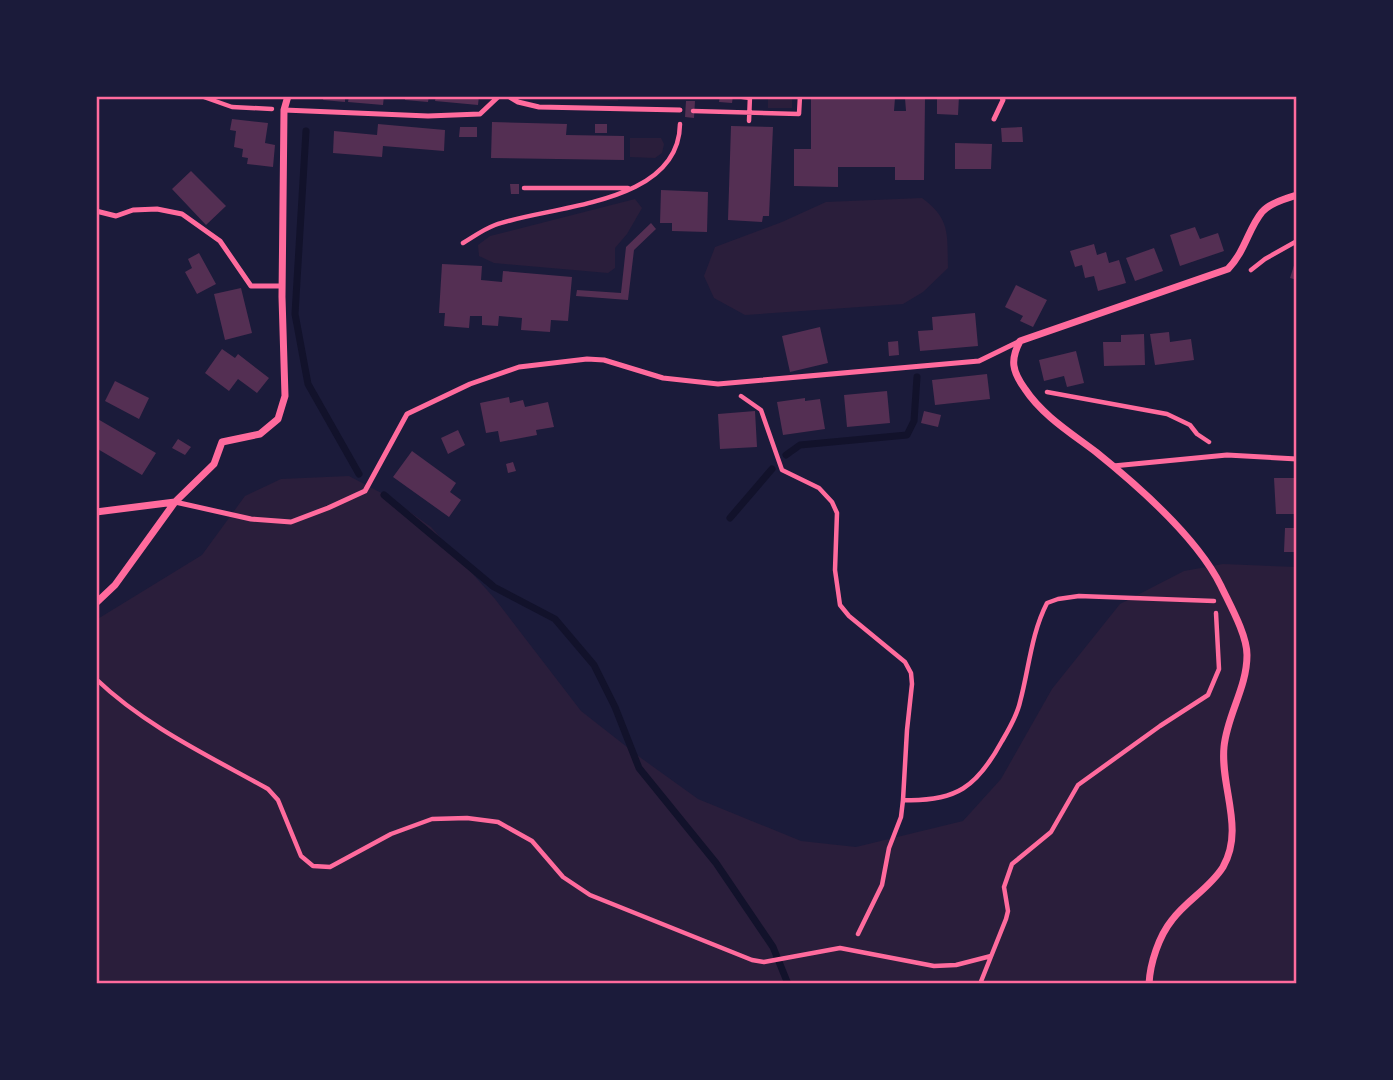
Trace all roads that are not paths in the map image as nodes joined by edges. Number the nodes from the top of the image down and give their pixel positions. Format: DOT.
graph roads {
  1 [pos="288,96"];
  2 [pos="499,96"];
  3 [pos="508,96"];
  4 [pos="1001,96"];
  5 [pos="284,110"];
  6 [pos="680,110"];
  7 [pos="994,119"];
  8 [pos="1297,195"];
  9 [pos="96,211"];
  10 [pos="282,286"];
  11 [pos="1020,341"];
  12 [pos="1297,459"];
  13 [pos="1113,466"];
  14 [pos="175,502"];
  15 [pos="96,512"];
  16 [pos="96,603"];
  17 [pos="1149,984"];
  1 -- 5 [label="street"];
  2 -- 5 [label="lane"];
  3 -- 6 [label="lane"];
  4 -- 7 [label="lane"];
  5 -- 10 [label="street"];
  8 -- 11 [label="street"];
  9 -- 10 [label="lane"];
  10 -- 14 [label="street"];
  11 -- 13 [label="street"];
  11 -- 14 [label="lane"];
  12 -- 13 [label="lane"];
  13 -- 17 [label="street"];
  14 -- 15 [label="street"];
  14 -- 16 [label="street"];
}
